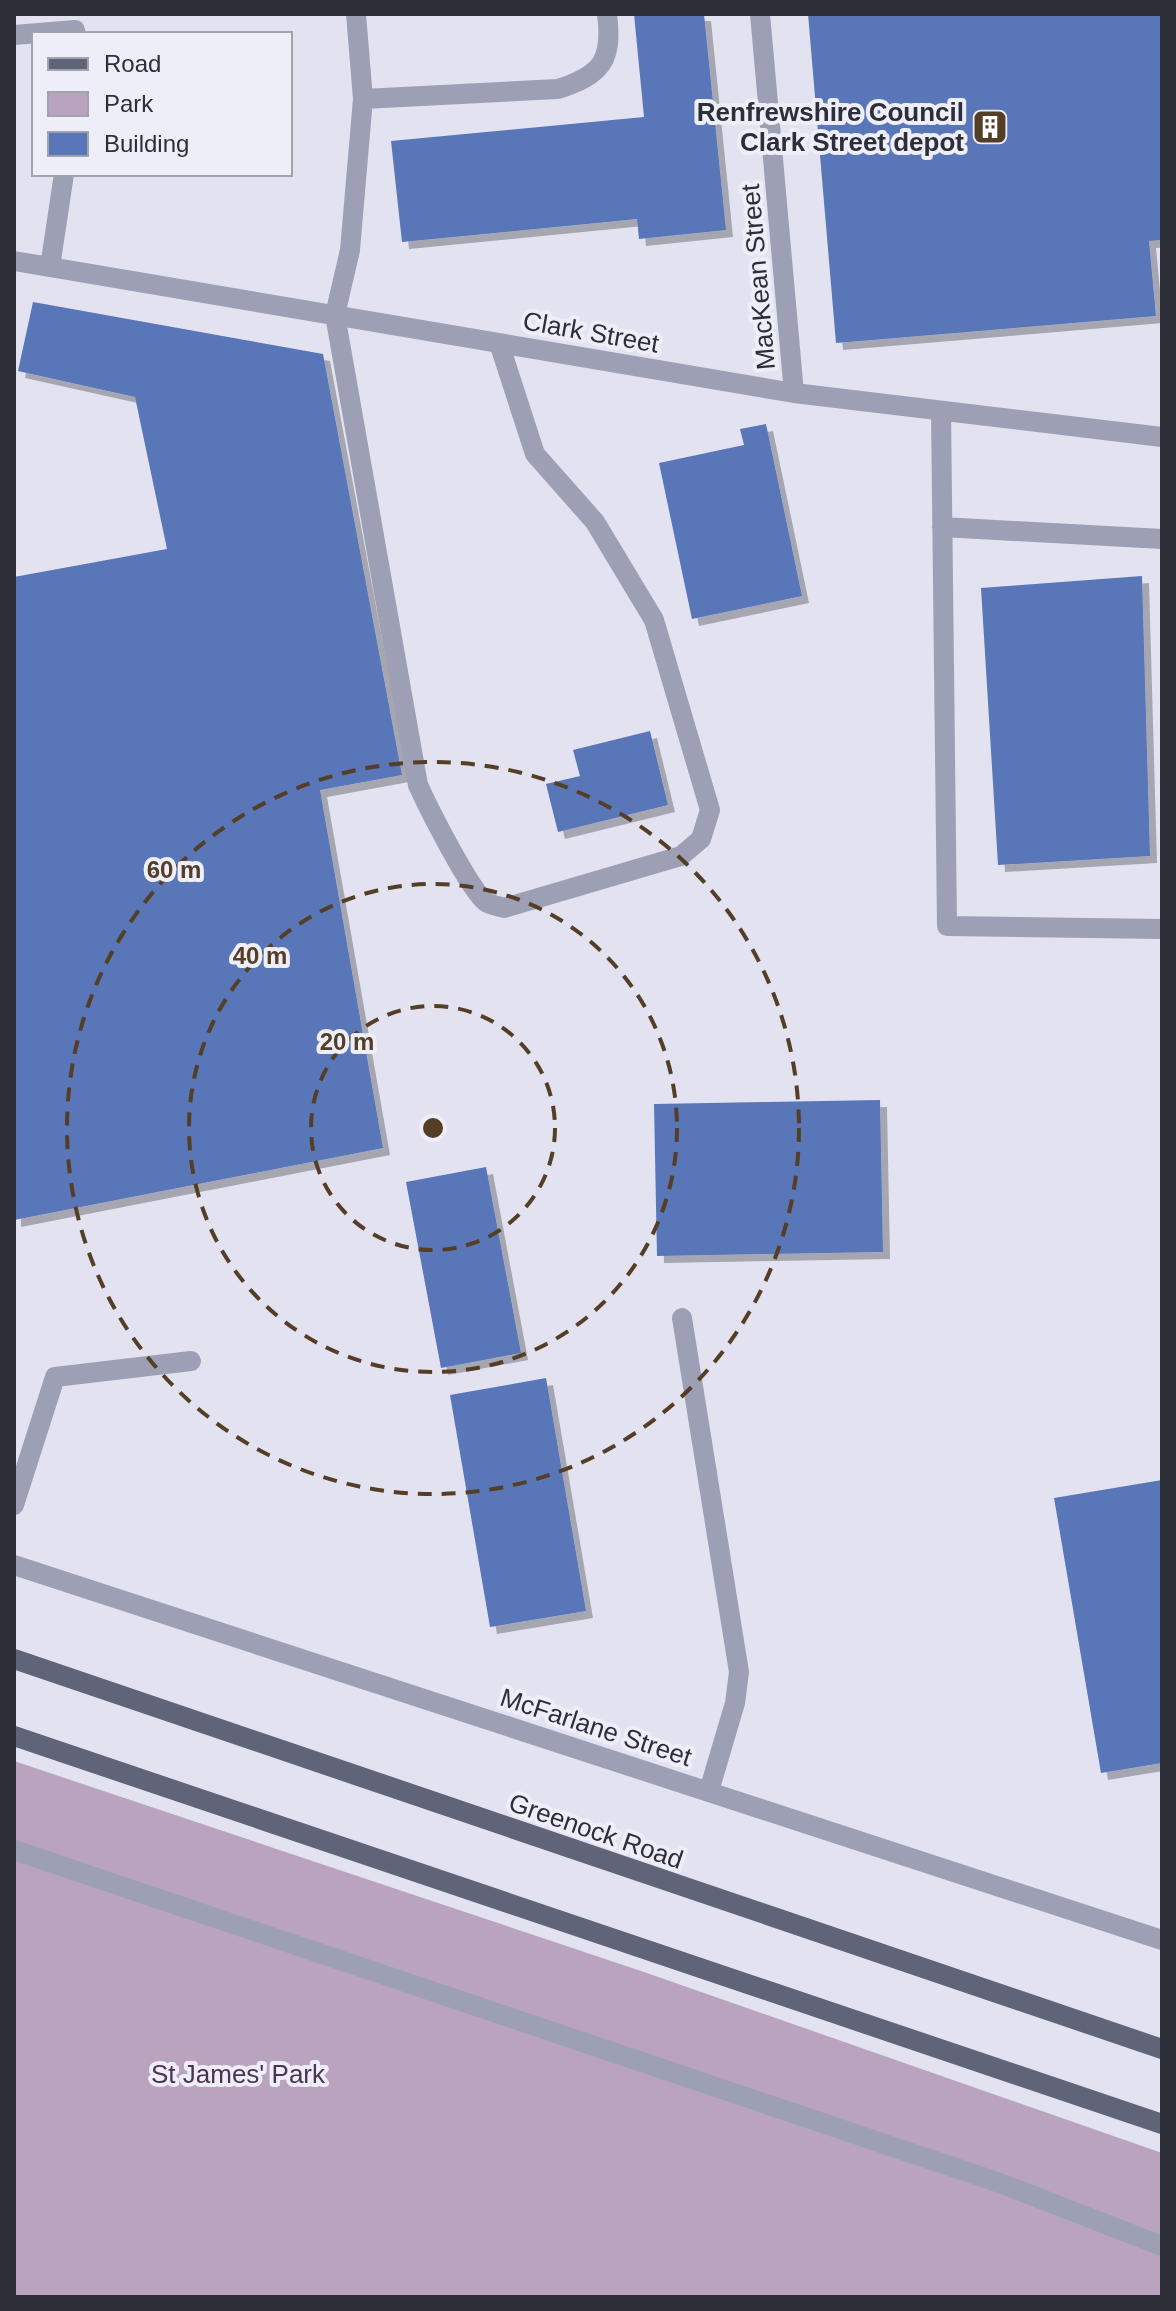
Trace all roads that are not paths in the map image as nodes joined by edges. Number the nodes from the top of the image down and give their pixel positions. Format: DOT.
graph roads {
  1 [pos="356,14"];
  2 [pos="607,14"];
  3 [pos="760,14"];
  4 [pos="75,26"];
  5 [pos="34,32"];
  6 [pos="363,99"];
  7 [pos="64,176"];
  8 [pos="14,261"];
  9 [pos="50,267"];
  10 [pos="335,315"];
  11 [pos="499,343"];
  12 [pos="794,393"];
  13 [pos="941,411"];
  14 [pos="1162,437"];
  15 [pos="942,527"];
  16 [pos="1162,539"];
  17 [pos="1162,929"];
  18 [pos="682,1318"];
  19 [pos="191,1361"];
  20 [pos="14,1505"];
  21 [pos="14,1565"];
  22 [pos="14,1659"];
  23 [pos="14,1736"];
  24 [pos="709,1791"];
  25 [pos="14,1850"];
  26 [pos="1162,1940"];
  27 [pos="1162,2049"];
  28 [pos="1162,2124"];
  29 [pos="1162,2246"];
  1 -- 6 [label="street"];
  2 -- 6 [label="street"];
  3 -- 12 [label="street, MacKean Street"];
  4 -- 5 [label="street"];
  6 -- 10 [label="street"];
  7 -- 9 [label="street"];
  8 -- 9 [label="street, Clark Street"];
  9 -- 10 [label="street, Clark Street"];
  10 -- 11 [label="street, Clark Street"];
  10 -- 11 [label="street"];
  11 -- 12 [label="street, Clark Street"];
  12 -- 13 [label="street, Clark Street"];
  13 -- 14 [label="street, Clark Street"];
  13 -- 15 [label="street"];
  15 -- 16 [label="street"];
  15 -- 17 [label="street"];
  18 -- 24 [label="street"];
  19 -- 20 [label="street"];
  21 -- 24 [label="street, McFarlane Street"];
  22 -- 27 [label="main road, Greenock Road"];
  23 -- 28 [label="main road"];
  24 -- 26 [label="street, McFarlane Street"];
  25 -- 29 [label="street"];
}
